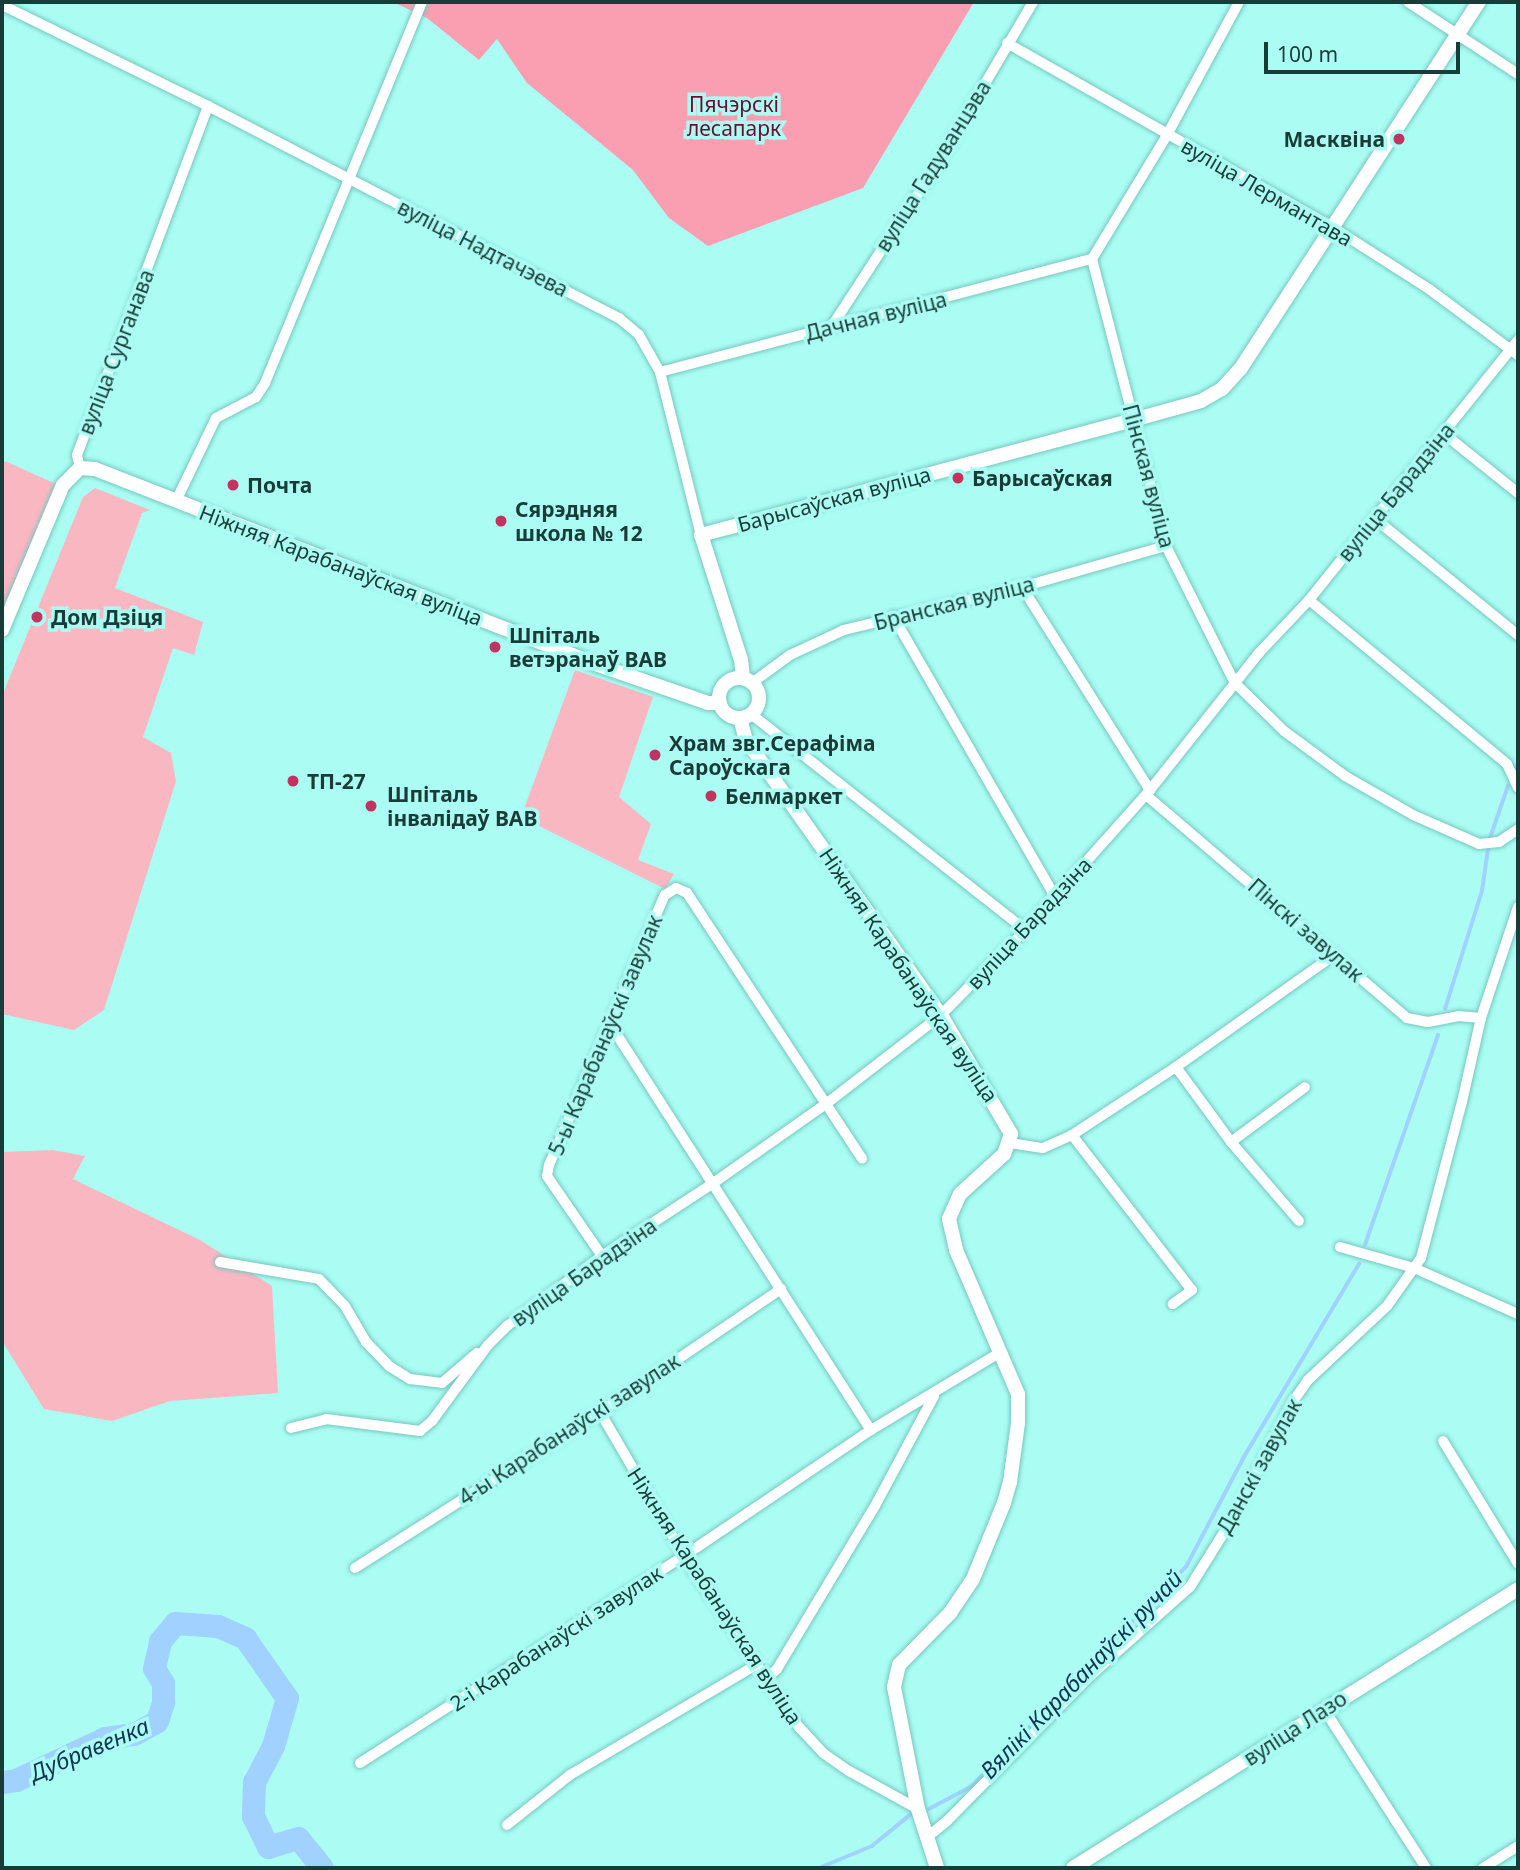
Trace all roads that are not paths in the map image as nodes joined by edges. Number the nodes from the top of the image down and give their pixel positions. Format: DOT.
graph roads {
  1 [pos="422,2"];
  2 [pos="1033,2"];
  3 [pos="1239,2"];
  4 [pos="1408,2"];
  5 [pos="1479,2"];
  6 [pos="2,5"];
  7 [pos="1456,33"];
  8 [pos="1007,43"];
  9 [pos="1518,74"];
  10 [pos="208,106"];
  11 [pos="1167,135"];
  12 [pos="349,178"];
  13 [pos="1332,227"];
  14 [pos="1092,259"];
  15 [pos="830,329"];
  16 [pos="1518,340"];
  17 [pos="1515,352"];
  18 [pos="660,372"];
  19 [pos="1133,420"];
  20 [pos="1443,433"];
  21 [pos="80,468"];
  22 [pos="1518,493"];
  23 [pos="176,500"];
  24 [pos="1374,518"];
  25 [pos="701,535"];
  26 [pos="1166,547"];
  27 [pos="1022,587"];
  28 [pos="1309,600"];
  29 [pos="893,616"];
  30 [pos="2,630"];
  31 [pos="1518,635"];
  32 [pos="748,681"];
  33 [pos="1235,683"];
  34 [pos="720,703"];
  35 [pos="745,716"];
  36 [pos="1518,788"];
  37 [pos="1148,793"];
  38 [pos="1518,830"];
  39 [pos="1055,897"];
  40 [pos="1518,907"];
  41 [pos="1025,930"];
  42 [pos="1334,955"];
  43 [pos="941,1015"];
  44 [pos="1481,1018"];
  45 [pos="610,1024"];
  46 [pos="1176,1068"];
  47 [pos="1305,1087"];
  48 [pos="826,1104"];
  49 [pos="1072,1135"];
  50 [pos="1231,1142"];
  51 [pos="1010,1143"];
  52 [pos="862,1158"];
  53 [pos="712,1184"];
  54 [pos="1299,1220"];
  55 [pos="1340,1247"];
  56 [pos="602,1256"];
  57 [pos="220,1262"];
  58 [pos="1414,1268"];
  59 [pos="781,1289"];
  60 [pos="1173,1304"];
  61 [pos="1518,1314"];
  62 [pos="488,1345"];
  63 [pos="999,1353"];
  64 [pos="935,1394"];
  65 [pos="600,1412"];
  66 [pos="290,1428"];
  67 [pos="871,1430"];
  68 [pos="1443,1441"];
  69 [pos="684,1556"];
  70 [pos="1518,1564"];
  71 [pos="355,1568"];
  72 [pos="1518,1589"];
  73 [pos="756,1665"];
  74 [pos="766,1679"];
  75 [pos="1324,1709"];
  76 [pos="360,1763"];
  77 [pos="918,1809"];
  78 [pos="507,1825"];
  79 [pos="926,1838"];
  80 [pos="1518,1846"];
  81 [pos="937,1868"];
  82 [pos="1073,1868"];
  83 [pos="1426,1868"];
  84 [pos="1483,1868"];
  1 -- 12 [label="street"];
  2 -- 8 [label="street, вуліца Гадуванцэва"];
  3 -- 11 [label="street"];
  4 -- 7 [label="street"];
  5 -- 7 [label="main road, Барысаўская вуліца"];
  6 -- 10 [label="street, вуліца Надтачэева"];
  7 -- 9 [label="street"];
  7 -- 13 [label="main road, Барысаўская вуліца"];
  8 -- 11 [label="street, вуліца Лермантава"];
  8 -- 15 [label="street, вуліца Гадуванцэва"];
  10 -- 12 [label="street, вуліца Надтачэева"];
  10 -- 21 [label="street, вуліца Сурганава"];
  11 -- 13 [label="street, вуліца Лермантава"];
  11 -- 14 [label="street"];
  12 -- 18 [label="street, вуліца Надтачэева"];
  12 -- 23 [label="street"];
  13 -- 17 [label="street, вуліца Лермантава"];
  13 -- 19 [label="main road, Барысаўская вуліца"];
  14 -- 15 [label="street, Дачная вуліца"];
  14 -- 19 [label="street, Пінская вуліца"];
  15 -- 18 [label="street, Дачная вуліца"];
  16 -- 17 [label="street, вуліца Барадзіна"];
  17 -- 20 [label="street, вуліца Барадзіна"];
  18 -- 25 [label="street, вуліца Надтачэева"];
  19 -- 25 [label="main road, Барысаўская вуліца"];
  19 -- 26 [label="street, Пінская вуліца"];
  20 -- 22 [label="street"];
  20 -- 24 [label="street, вуліца Барадзіна"];
  21 -- 23 [label="main road, Ніжняя Карабанаўская вуліца"];
  21 -- 30 [label="main road"];
  23 -- 34 [label="main road, Ніжняя Карабанаўская вуліца"];
  24 -- 28 [label="street, вуліца Барадзіна"];
  24 -- 31 [label="street"];
  25 -- 32 [label="main road, вуліца Надтачэева"];
  26 -- 27 [label="street, Бранская вуліца"];
  26 -- 33 [label="street, Пінская вуліца"];
  27 -- 29 [label="street, Бранская вуліца"];
  27 -- 37 [label="street, Пінскі завулак"];
  28 -- 33 [label="street, вуліца Барадзіна"];
  28 -- 36 [label="street"];
  29 -- 32 [label="street, Бранская вуліца"];
  29 -- 39 [label="street"];
  32 -- 34 [label="main road"];
  32 -- 35 [label="main road"];
  33 -- 37 [label="street, вуліца Барадзіна"];
  33 -- 38 [label="street, Пінская вуліца"];
  34 -- 35 [label="main road"];
  35 -- 41 [label="street"];
  35 -- 43 [label="main road, Ніжняя Карабанаўская вуліца"];
  37 -- 39 [label="street, вуліца Барадзіна"];
  37 -- 42 [label="street, Пінскі завулак"];
  39 -- 41 [label="street, вуліца Барадзіна"];
  40 -- 44 [label="street, Данскі завулак"];
  41 -- 43 [label="street, вуліца Барадзіна"];
  42 -- 44 [label="street, Пінскі завулак"];
  42 -- 46 [label="street"];
  43 -- 48 [label="street, вуліца Барадзіна"];
  43 -- 51 [label="main road, Ніжняя Карабанаўская вуліца"];
  44 -- 58 [label="street, Данскі завулак"];
  45 -- 48 [label="street, 5-ы Карабанаўскі завулак"];
  45 -- 53 [label="street"];
  45 -- 56 [label="street, 5-ы Карабанаўскі завулак"];
  46 -- 49 [label="street"];
  46 -- 50 [label="street"];
  47 -- 50 [label="street"];
  48 -- 52 [label="street"];
  48 -- 53 [label="street, вуліца Барадзіна"];
  49 -- 51 [label="street"];
  49 -- 60 [label="street"];
  50 -- 54 [label="street"];
  51 -- 63 [label="main road"];
  53 -- 56 [label="street, вуліца Барадзіна"];
  53 -- 59 [label="street"];
  55 -- 58 [label="street"];
  56 -- 62 [label="street, вуліца Барадзіна"];
  57 -- 62 [label="street"];
  58 -- 61 [label="street"];
  58 -- 79 [label="street, Данскі завулак"];
  59 -- 65 [label="street, 4-ы Карабанаўскі завулак"];
  59 -- 67 [label="street"];
  62 -- 66 [label="street, вуліца Барадзіна"];
  63 -- 64 [label="street, 2-і Карабанаўскі завулак"];
  63 -- 77 [label="main road"];
  64 -- 67 [label="street, 2-і Карабанаўскі завулак"];
  64 -- 74 [label="street"];
  65 -- 69 [label="street, Ніжняя Карабанаўская вуліца"];
  65 -- 71 [label="street, 4-ы Карабанаўскі завулак"];
  67 -- 69 [label="street, 2-і Карабанаўскі завулак"];
  68 -- 70 [label="street"];
  69 -- 73 [label="street, Ніжняя Карабанаўская вуліца"];
  69 -- 76 [label="street, 2-і Карабанаўскі завулак"];
  72 -- 75 [label="main road, вуліца Лазо"];
  73 -- 74 [label="street, Ніжняя Карабанаўская вуліца"];
  73 -- 78 [label="street"];
  74 -- 77 [label="street, Ніжняя Карабанаўская вуліца"];
  75 -- 82 [label="main road, вуліца Лазо"];
  75 -- 83 [label="street"];
  77 -- 79 [label="main road"];
  79 -- 81 [label="main road"];
  80 -- 84 [label="street"];
}
